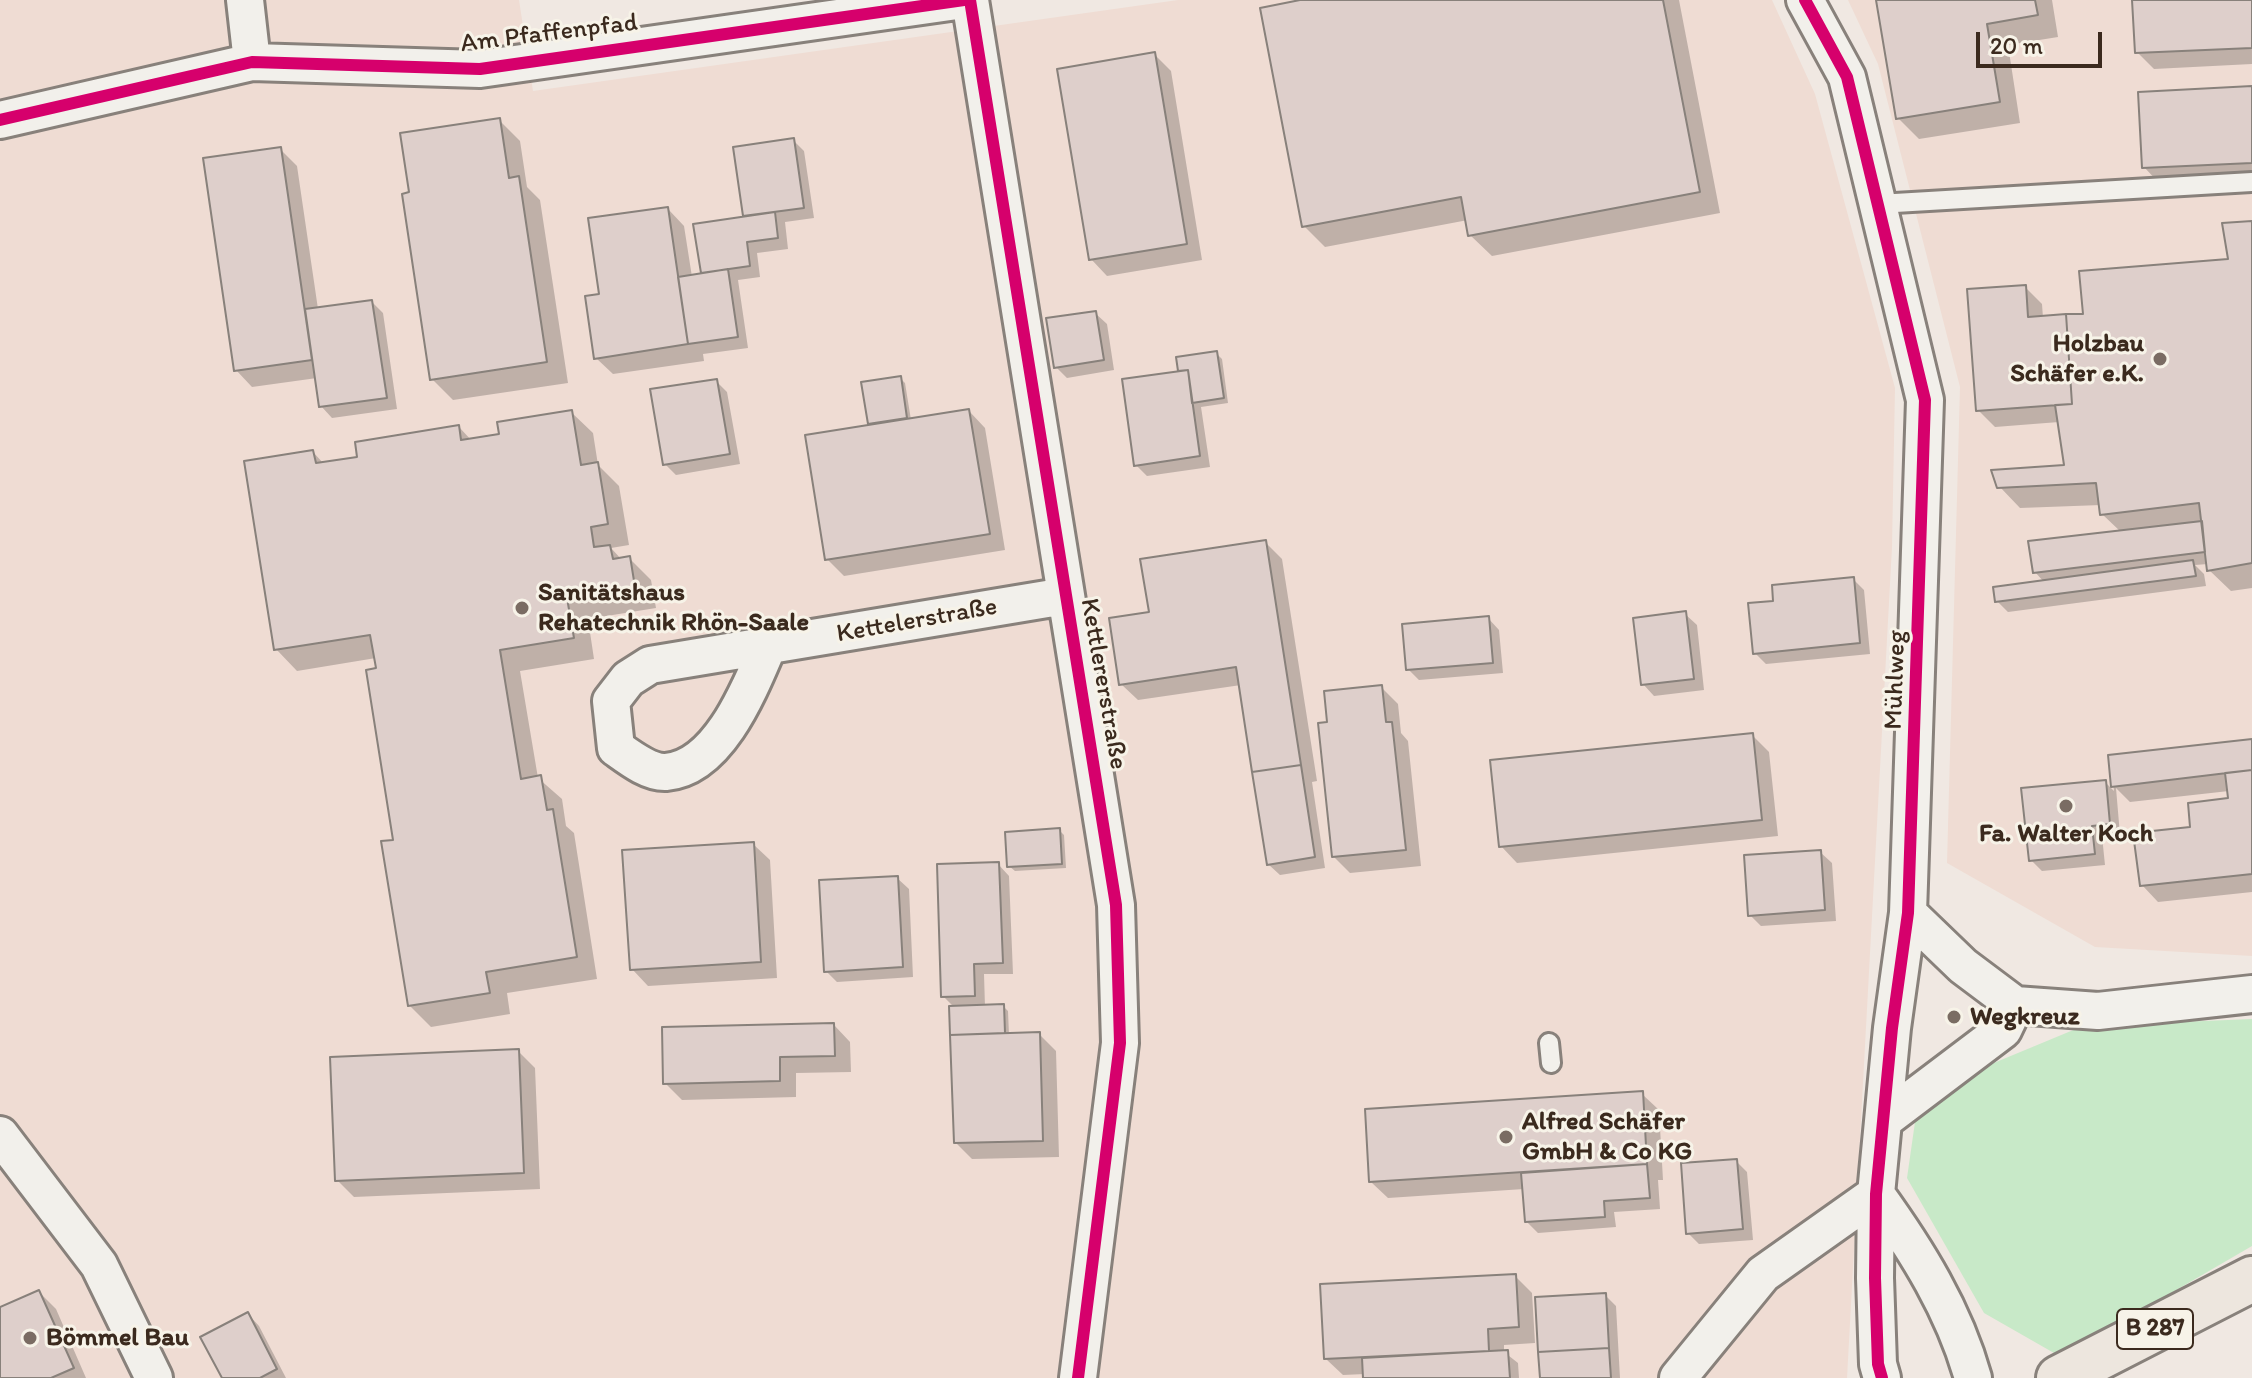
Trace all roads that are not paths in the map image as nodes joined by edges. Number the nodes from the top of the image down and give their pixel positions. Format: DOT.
graph roads {
  1 [pos="245,0"];
  2 [pos="964,0"];
  3 [pos="970,0"];
  4 [pos="1805,0"];
  5 [pos="252,62"];
  6 [pos="0,120"];
  7 [pos="2252,182"];
  8 [pos="1878,204"];
  9 [pos="1065,596"];
  10 [pos="768,646"];
  11 [pos="1908,913"];
  12 [pos="2252,994"];
  13 [pos="2015,1005"];
  14 [pos="1549,1043"];
  15 [pos="1551,1063"];
  16 [pos="1884,1120"];
  17 [pos="0,1135"];
  18 [pos="1876,1194"];
  19 [pos="2252,1279"];
  20 [pos="154,1378"];
  21 [pos="1078,1378"];
  22 [pos="1678,1378"];
  23 [pos="1882,1378"];
  24 [pos="1973,1378"];
  25 [pos="2059,1378"];
  1 -- 5 [label="street"];
  2 -- 5 [label="street, Am Pfaffenpfad"];
  3 -- 9 [label="street, Kettlererstraße"];
  4 -- 8 [label="street, Mühlweg"];
  5 -- 6 [label="street, Am Pfaffenpfad"];
  7 -- 8 [label="lane"];
  8 -- 11 [label="street, Mühlweg"];
  9 -- 10 [label="street, Kettelerstraße"];
  9 -- 21 [label="street, Kettlererstraße"];
  11 -- 13 [label="street"];
  11 -- 16 [label="street, Mühlweg"];
  12 -- 13 [label="street"];
  13 -- 16 [label="street"];
  14 -- 15 [label="lane"];
  16 -- 18 [label="street, Mühlweg"];
  17 -- 20 [label="street"];
  18 -- 22 [label="street"];
  18 -- 23 [label="street, Mühlweg"];
  18 -- 24 [label="street"];
  19 -- 25 [label="main road, B 287"];
}
